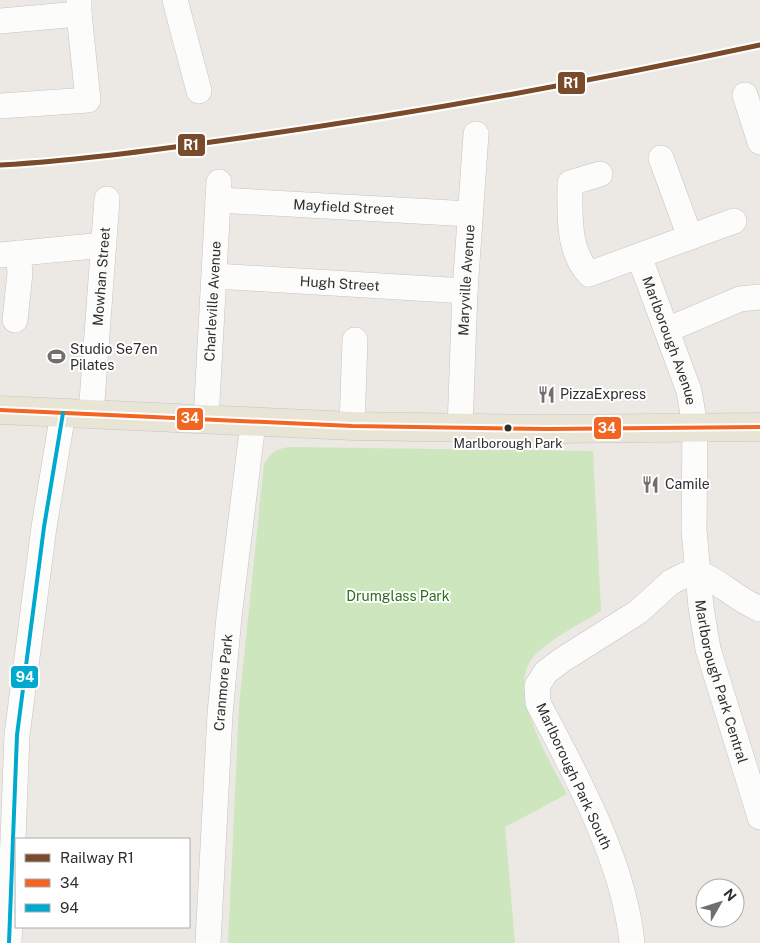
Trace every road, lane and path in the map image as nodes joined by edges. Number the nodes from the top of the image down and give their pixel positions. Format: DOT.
graph roads {
  1 [pos="175,0"];
  2 [pos="79,7"];
  3 [pos="0,20"];
  4 [pos="199,91"];
  5 [pos="745,95"];
  6 [pos="0,106"];
  7 [pos="476,134"];
  8 [pos="760,142"];
  9 [pos="661,158"];
  10 [pos="600,174"];
  11 [pos="219,191"];
  12 [pos="107,199"];
  13 [pos="470,214"];
  14 [pos="734,221"];
  15 [pos="690,237"];
  16 [pos="104,245"];
  17 [pos="9,254"];
  18 [pos="639,256"];
  19 [pos="215,276"];
  20 [pos="465,291"];
  21 [pos="760,297"];
  22 [pos="16,320"];
  23 [pos="667,330"];
  24 [pos="355,340"];
  25 [pos="0,410"];
  26 [pos="62,414"];
  27 [pos="92,415"];
  28 [pos="206,420"];
  29 [pos="252,423"];
  30 [pos="352,426"];
  31 [pos="695,426"];
  32 [pos="760,427"];
  33 [pos="460,428"];
  34 [pos="697,572"];
  35 [pos="760,609"];
  36 [pos="760,817"];
  37 [pos="9,943"];
  38 [pos="208,943"];
  39 [pos="632,943"];
  1 -- 4 [label="street"];
  2 -- 3 [label="street"];
  2 -- 6 [label="street"];
  5 -- 8 [label="street"];
  7 -- 13 [label="street, Maryville Avenue"];
  9 -- 15 [label="street"];
  10 -- 18 [label="street"];
  11 -- 13 [label="street, Mayfield Street"];
  11 -- 19 [label="street, Charleville Avenue"];
  12 -- 16 [label="street, Mowhan Street"];
  13 -- 20 [label="street, Maryville Avenue"];
  14 -- 15 [label="street"];
  15 -- 18 [label="street"];
  16 -- 17 [label="street"];
  16 -- 27 [label="street, Mowhan Street"];
  17 -- 22 [label="street"];
  18 -- 23 [label="street, Marlborough Avenue"];
  19 -- 20 [label="street, Hugh Street"];
  19 -- 28 [label="street, Charleville Avenue"];
  20 -- 33 [label="street, Maryville Avenue"];
  21 -- 23 [label="street"];
  23 -- 31 [label="street, Marlborough Avenue"];
  24 -- 30 [label="street"];
  25 -- 26 [label="main road"];
  26 -- 27 [label="main road"];
  26 -- 37 [label="street"];
  27 -- 28 [label="main road"];
  28 -- 29 [label="main road"];
  29 -- 30 [label="main road"];
  29 -- 38 [label="street, Cranmore Park"];
  30 -- 33 [label="main road"];
  31 -- 32 [label="main road"];
  31 -- 33 [label="main road"];
  31 -- 34 [label="street"];
  34 -- 35 [label="street"];
  34 -- 36 [label="street, Marlborough Park Central"];
  34 -- 39 [label="street, Marlborough Park South"];
}
